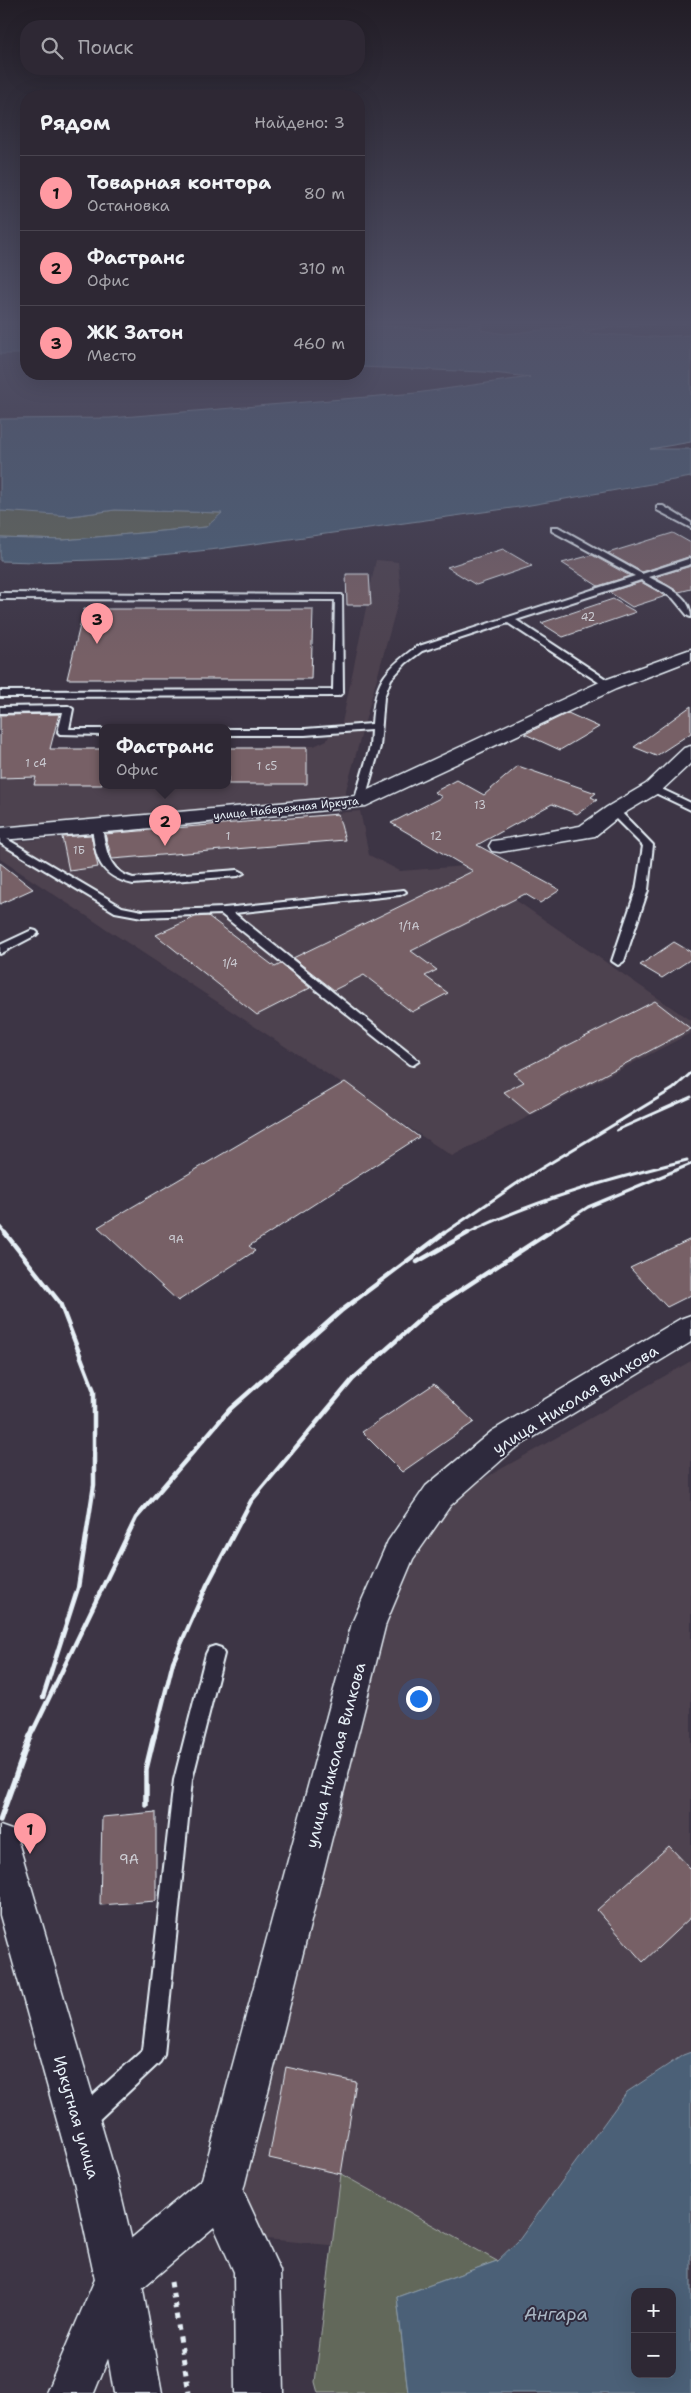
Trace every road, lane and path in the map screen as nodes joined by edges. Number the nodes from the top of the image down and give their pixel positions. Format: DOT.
graph roads {
  1 [pos="660,508"];
  2 [pos="691,526"];
  3 [pos="555,529"];
  4 [pos="691,561"];
  5 [pos="641,576"];
  6 [pos="0,596"];
  7 [pos="691,614"];
  8 [pos="508,619"];
  9 [pos="691,654"];
  10 [pos="609,685"];
  11 [pos="0,694"];
  12 [pos="0,710"];
  13 [pos="377,727"];
  14 [pos="99,732"];
  15 [pos="231,732"];
  16 [pos="691,752"];
  17 [pos="653,788"];
  18 [pos="359,802"];
  19 [pos="691,807"];
  20 [pos="614,811"];
  21 [pos="98,827"];
  22 [pos="0,834"];
  23 [pos="0,838"];
  24 [pos="500,846"];
  25 [pos="238,873"];
  26 [pos="400,892"];
  27 [pos="224,911"];
  28 [pos="32,933"];
  29 [pos="0,950"];
  30 [pos="618,961"];
  31 [pos="413,1061"];
  32 [pos="691,1327"];
  33 [pos="215,1654"];
  34 [pos="0,1845"];
  35 [pos="80,2122"];
  36 [pos="221,2192"];
  37 [pos="118,2279"];
  38 [pos="171,2282"];
  39 [pos="70,2393"];
  40 [pos="138,2393"];
  41 [pos="189,2393"];
  42 [pos="259,2393"];
  1 -- 2 [label="lane"];
  3 -- 5 [label="lane"];
  4 -- 5 [label="lane"];
  5 -- 7 [label="lane"];
  5 -- 8 [label="lane"];
  6 -- 11 [label="lane"];
  8 -- 10 [label="lane"];
  8 -- 13 [label="lane"];
  9 -- 10 [label="street, улица Набережная Иркута"];
  10 -- 18 [label="street, улица Набережная Иркута"];
  12 -- 14 [label="lane"];
  13 -- 15 [label="lane"];
  13 -- 18 [label="lane"];
  16 -- 17 [label="street"];
  17 -- 19 [label="lane"];
  17 -- 20 [label="street"];
  18 -- 21 [label="street, улица Набережная Иркута"];
  20 -- 24 [label="street"];
  20 -- 30 [label="lane"];
  21 -- 22 [label="street, улица Набережная Иркута"];
  21 -- 25 [label="lane"];
  23 -- 27 [label="lane"];
  26 -- 27 [label="lane"];
  27 -- 31 [label="lane"];
  28 -- 29 [label="lane"];
  32 -- 36 [label="street, улица Николая Вилкова"];
  33 -- 35 [label="lane"];
  34 -- 35 [label="street, Иркутная улица"];
  35 -- 37 [label="street, Иркутная улица"];
  36 -- 37 [label="street"];
  36 -- 42 [label="street"];
  37 -- 39 [label="street"];
  37 -- 40 [label="street, Иркутная улица"];
  38 -- 41 [label="path"];
}
